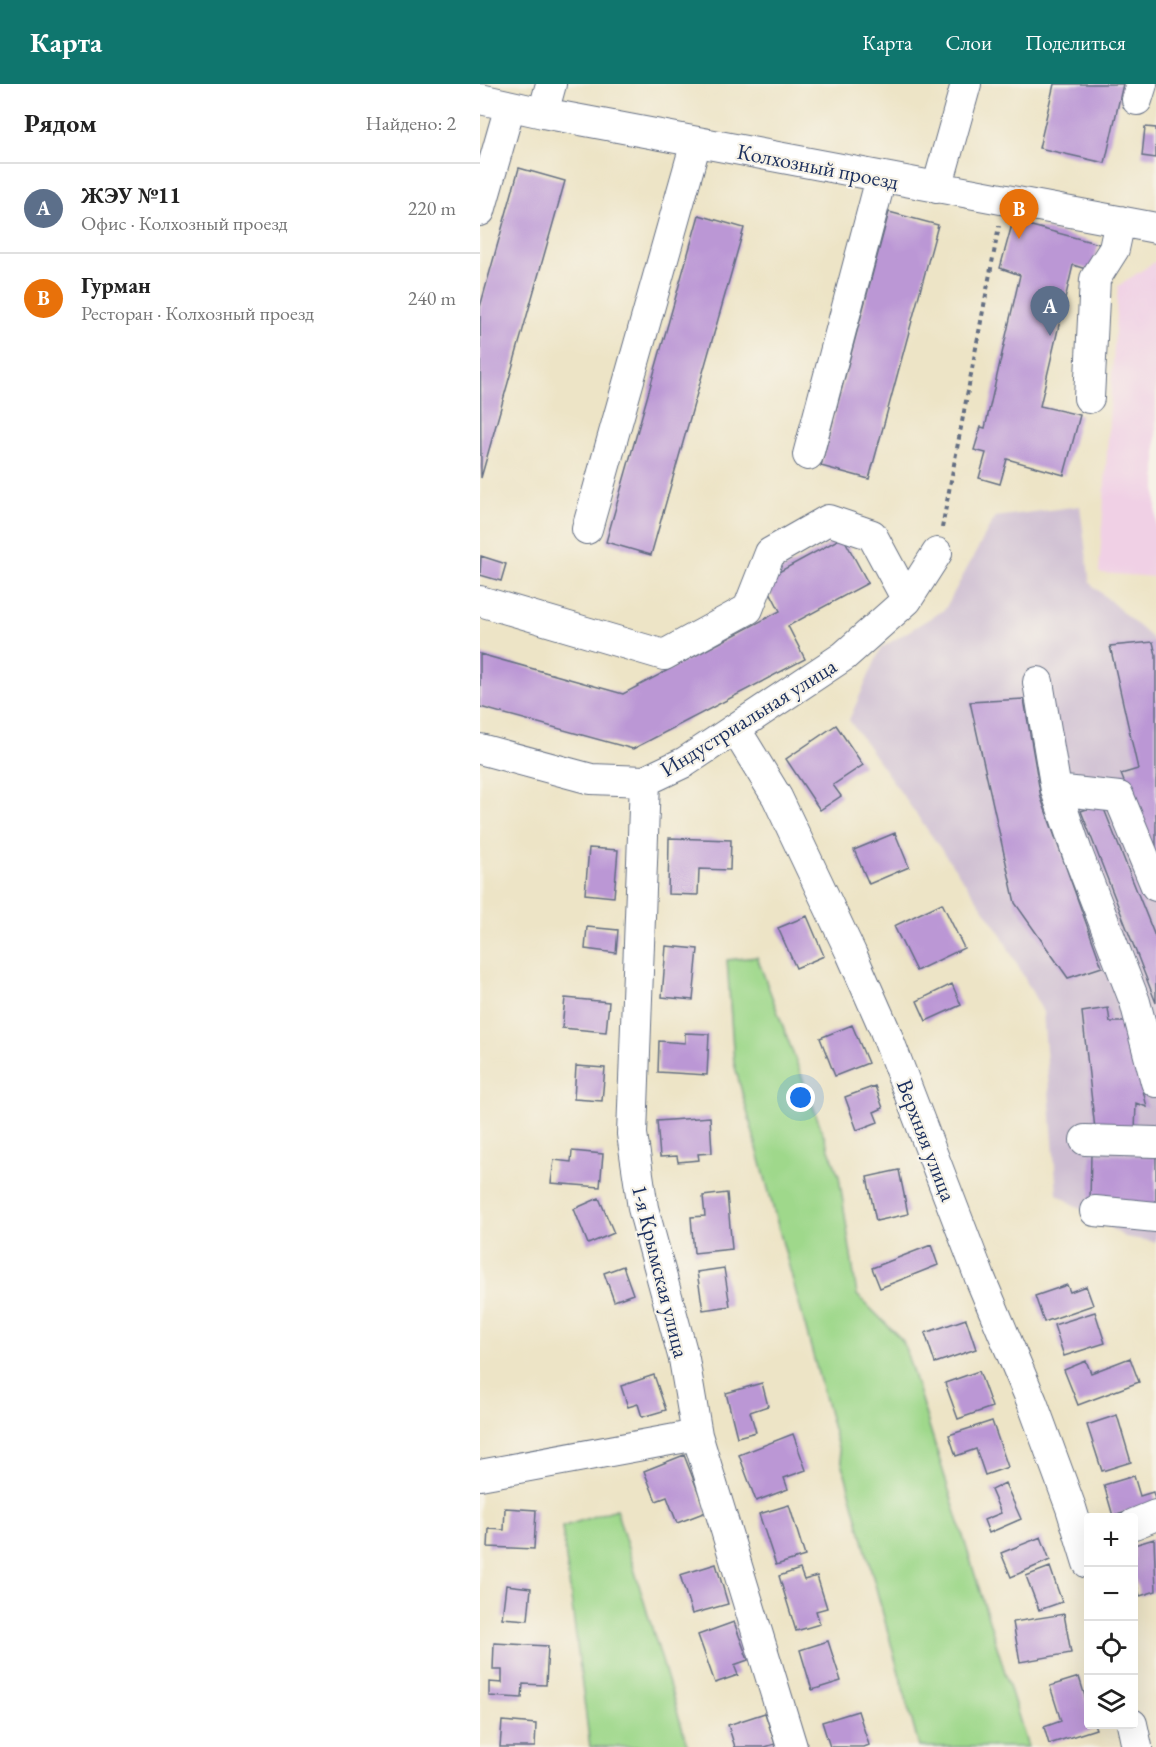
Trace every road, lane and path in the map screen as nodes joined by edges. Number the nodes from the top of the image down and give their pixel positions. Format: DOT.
graph roads {
  1 [pos="551,84"];
  2 [pos="966,84"];
  3 [pos="480,99"];
  4 [pos="510,106"];
  5 [pos="543,113"];
  6 [pos="696,142"];
  7 [pos="881,178"];
  8 [pos="937,188"];
  9 [pos="1004,200"];
  10 [pos="480,211"];
  11 [pos="1120,221"];
  12 [pos="1156,228"];
  13 [pos="1089,398"];
  14 [pos="808,455"];
  15 [pos="587,529"];
  16 [pos="938,553"];
  17 [pos="907,600"];
  18 [pos="480,601"];
  19 [pos="1038,682"];
  20 [pos="736,730"];
  21 [pos="480,749"];
  22 [pos="645,781"];
  23 [pos="1056,790"];
  24 [pos="1156,886"];
  25 [pos="1156,1082"];
  26 [pos="1085,1140"];
  27 [pos="1156,1142"];
  28 [pos="1095,1211"];
  29 [pos="1156,1217"];
  30 [pos="697,1435"];
  31 [pos="480,1475"];
  32 [pos="1156,1515"];
  33 [pos="1138,1522"];
  34 [pos="1084,1541"];
  35 [pos="1133,1729"];
  36 [pos="792,1747"];
  37 [pos="1137,1747"];
  1 -- 5 [label="street"];
  2 -- 8 [label="street"];
  3 -- 4 [label="street, Колхозный проезд"];
  4 -- 5 [label="street, Колхозный проезд"];
  4 -- 10 [label="street"];
  5 -- 6 [label="street, Колхозный проезд"];
  6 -- 7 [label="street, Колхозный проезд"];
  6 -- 15 [label="street"];
  7 -- 8 [label="street, Колхозный проезд"];
  7 -- 14 [label="street"];
  8 -- 9 [label="street, Колхозный проезд"];
  9 -- 11 [label="street, Колхозный проезд"];
  9 -- 16 [label="path"];
  11 -- 12 [label="street, Колхозный проезд"];
  11 -- 13 [label="street"];
  16 -- 17 [label="street, Индустриальная улица"];
  17 -- 18 [label="street"];
  17 -- 20 [label="street, Индустриальная улица"];
  19 -- 23 [label="street"];
  20 -- 22 [label="street, Индустриальная улица"];
  20 -- 34 [label="street, Верхняя улица"];
  21 -- 22 [label="street, Индустриальная улица"];
  22 -- 30 [label="street, 1-я Крымская улица"];
  23 -- 24 [label="street"];
  23 -- 25 [label="street"];
  26 -- 27 [label="street"];
  28 -- 29 [label="street"];
  30 -- 31 [label="street"];
  30 -- 36 [label="street, 1-я Крымская улица"];
  32 -- 33 [label="street"];
  35 -- 37 [label="street"];
}
